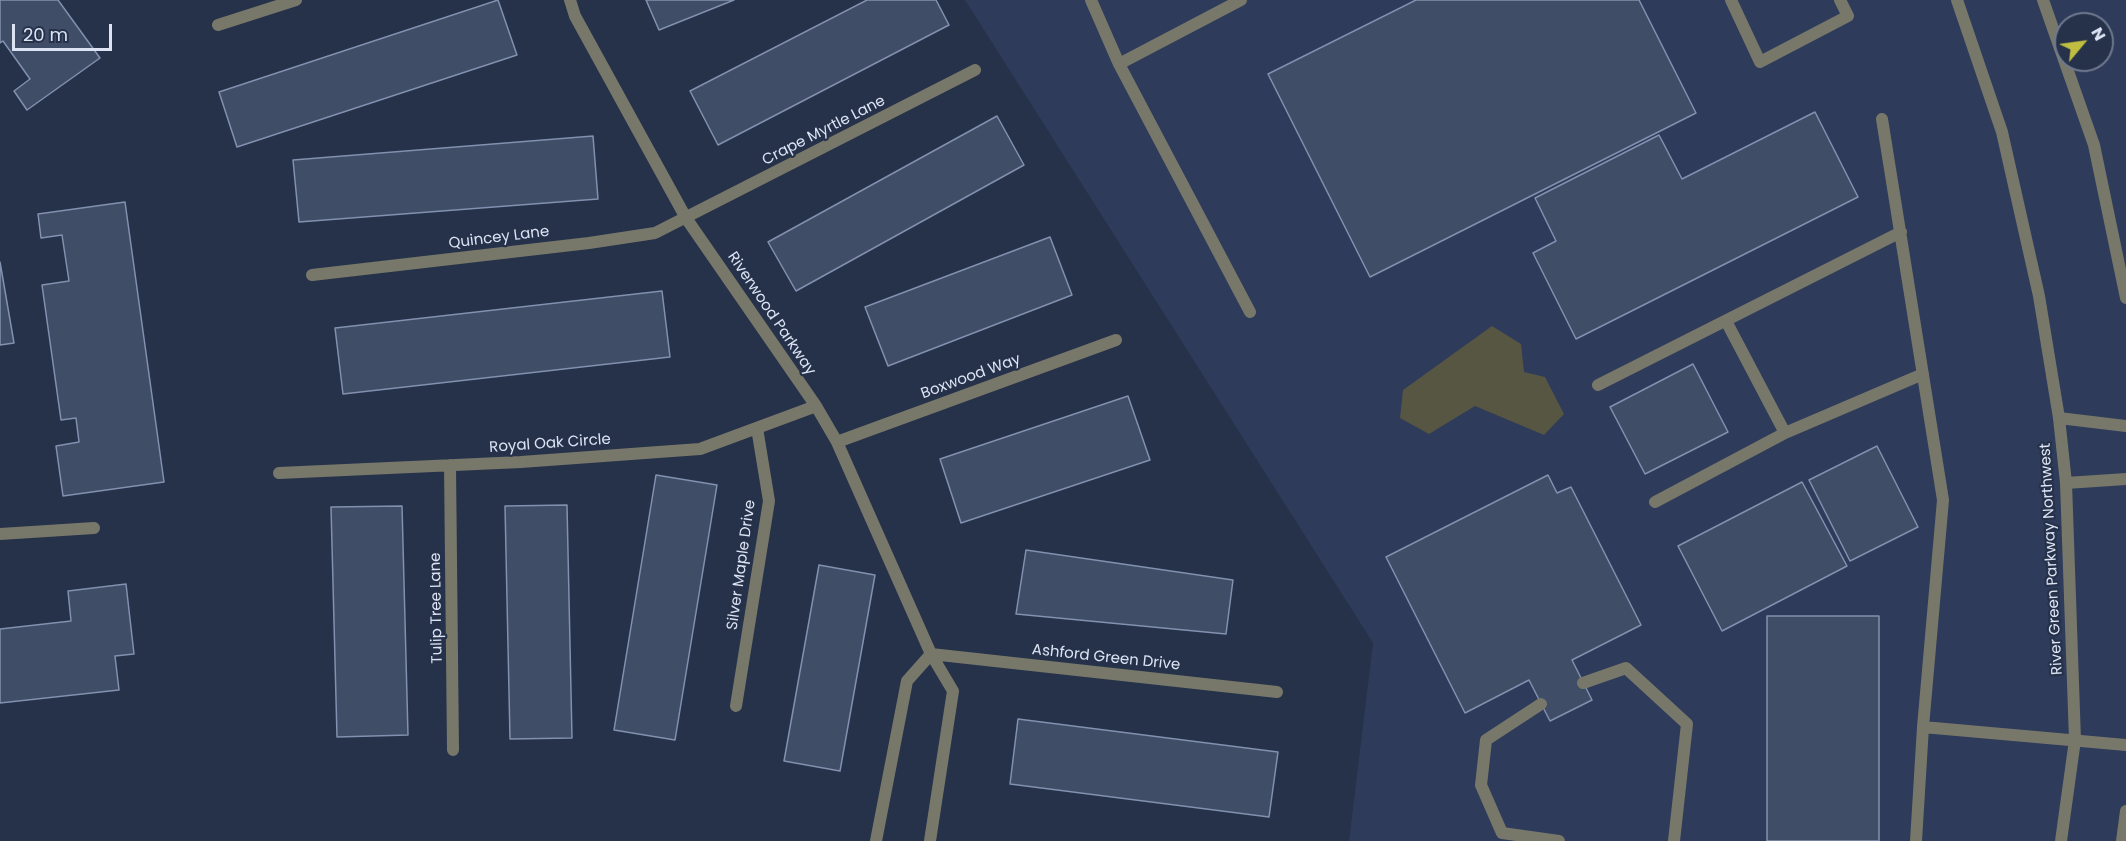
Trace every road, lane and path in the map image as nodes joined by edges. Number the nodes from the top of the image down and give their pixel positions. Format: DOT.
graph roads {
  1 [pos="296,0"];
  2 [pos="570,0"];
  3 [pos="1091,0"];
  4 [pos="1241,0"];
  5 [pos="1731,0"];
  6 [pos="1840,0"];
  7 [pos="1957,0"];
  8 [pos="2043,0"];
  9 [pos="218,25"];
  10 [pos="1119,64"];
  11 [pos="975,70"];
  12 [pos="1882,118"];
  13 [pos="686,218"];
  14 [pos="1901,232"];
  15 [pos="312,275"];
  16 [pos="2126,298"];
  17 [pos="1250,312"];
  18 [pos="1726,321"];
  19 [pos="1116,340"];
  20 [pos="1923,374"];
  21 [pos="1598,385"];
  22 [pos="816,406"];
  23 [pos="2058,418"];
  24 [pos="2126,426"];
  25 [pos="758,428"];
  26 [pos="1785,433"];
  27 [pos="837,442"];
  28 [pos="450,465"];
  29 [pos="279,473"];
  30 [pos="2126,479"];
  31 [pos="2066,483"];
  32 [pos="1655,502"];
  33 [pos="94,528"];
  34 [pos="0,534"];
  35 [pos="931,654"];
  36 [pos="1583,683"];
  37 [pos="1277,692"];
  38 [pos="1541,704"];
  39 [pos="736,706"];
  40 [pos="1923,727"];
  41 [pos="2075,740"];
  42 [pos="2126,745"];
  43 [pos="453,750"];
  44 [pos="2126,811"];
  45 [pos="876,841"];
  46 [pos="930,841"];
  47 [pos="1559,841"];
  48 [pos="1674,841"];
  49 [pos="1916,841"];
  50 [pos="2061,841"];
  51 [pos="2122,841"];
  1 -- 9 [label="street"];
  2 -- 13 [label="street, Riverwood Parkway"];
  3 -- 10 [label="street"];
  4 -- 10 [label="street"];
  5 -- 6 [label="street"];
  7 -- 23 [label="street, River Green Parkway Northwest"];
  8 -- 16 [label="street"];
  10 -- 17 [label="street"];
  11 -- 13 [label="street, Crape Myrtle Lane"];
  12 -- 14 [label="street"];
  13 -- 15 [label="street, Quincey Lane"];
  13 -- 22 [label="street, Riverwood Parkway"];
  14 -- 18 [label="street"];
  14 -- 20 [label="street"];
  18 -- 21 [label="street"];
  18 -- 26 [label="street"];
  19 -- 27 [label="street, Boxwood Way"];
  20 -- 26 [label="street"];
  20 -- 40 [label="street"];
  22 -- 25 [label="street, Royal Oak Circle"];
  22 -- 27 [label="street, Riverwood Parkway"];
  23 -- 24 [label="street"];
  23 -- 31 [label="street, River Green Parkway Northwest"];
  25 -- 28 [label="street, Royal Oak Circle"];
  25 -- 39 [label="street, Silver Maple Drive"];
  26 -- 32 [label="street"];
  27 -- 35 [label="street, Riverwood Parkway"];
  28 -- 29 [label="street, Royal Oak Circle"];
  28 -- 43 [label="street, Tulip Tree Lane"];
  30 -- 31 [label="street"];
  31 -- 41 [label="street, River Green Parkway Northwest"];
  33 -- 34 [label="street"];
  35 -- 37 [label="street, Ashford Green Drive"];
  35 -- 45 [label="street"];
  35 -- 46 [label="street, Riverwood Parkway"];
  36 -- 48 [label="street"];
  38 -- 47 [label="street"];
  40 -- 41 [label="street"];
  40 -- 49 [label="street"];
  41 -- 42 [label="street"];
  41 -- 50 [label="street, River Green Parkway Northwest"];
  44 -- 51 [label="street"];
}
